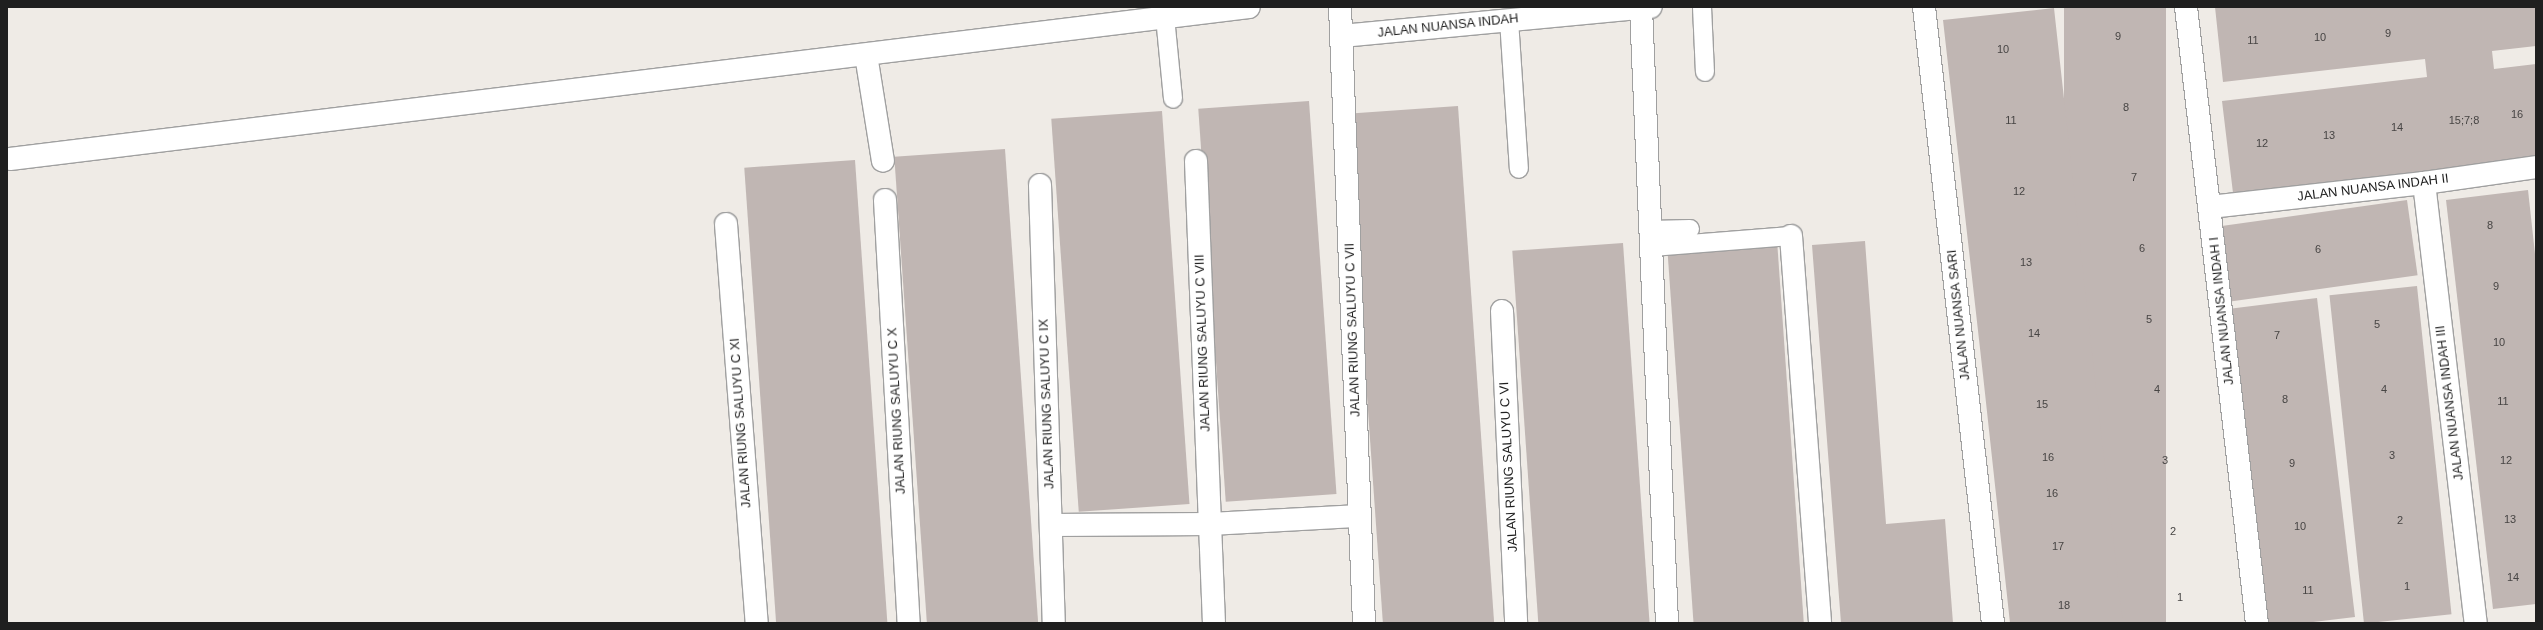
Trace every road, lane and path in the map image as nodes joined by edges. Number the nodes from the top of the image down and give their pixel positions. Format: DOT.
graph roads {
  1 [pos="1249,7"];
  2 [pos="1340,7"];
  3 [pos="1646,7"];
  4 [pos="1702,7"];
  5 [pos="1924,7"];
  6 [pos="2186,7"];
  7 [pos="1165,17"];
  8 [pos="1509,20"];
  9 [pos="1342,36"];
  10 [pos="866,55"];
  11 [pos="1705,72"];
  12 [pos="1173,99"];
  13 [pos="10,159"];
  14 [pos="883,161"];
  15 [pos="1196,161"];
  16 [pos="2536,166"];
  17 [pos="1519,169"];
  18 [pos="2424,183"];
  19 [pos="1040,185"];
  20 [pos="885,200"];
  21 [pos="2210,208"];
  22 [pos="726,224"];
  23 [pos="1690,229"];
  24 [pos="1791,236"];
  25 [pos="1651,239"];
  26 [pos="1502,311"];
  27 [pos="1360,516"];
  28 [pos="1210,524"];
  29 [pos="1051,525"];
  30 [pos="2257,619"];
  31 [pos="757,623"];
  32 [pos="909,623"];
  33 [pos="1054,623"];
  34 [pos="1214,623"];
  35 [pos="1364,623"];
  36 [pos="1516,623"];
  37 [pos="1667,623"];
  38 [pos="1820,623"];
  39 [pos="1993,623"];
  40 [pos="2476,623"];
  1 -- 7 [label="street"];
  2 -- 9 [label="street, JALAN RIUNG SALUYU C VII"];
  3 -- 8 [label="street, JALAN NUANSA INDAH"];
  3 -- 25 [label="street"];
  4 -- 11 [label="lane"];
  5 -- 39 [label="street, JALAN NUANSA SARI"];
  6 -- 21 [label="street, JALAN NUANSA INDAH I"];
  7 -- 10 [label="street"];
  7 -- 12 [label="lane"];
  8 -- 9 [label="street, JALAN NUANSA INDAH"];
  8 -- 17 [label="lane"];
  9 -- 27 [label="street, JALAN RIUNG SALUYU C VII"];
  10 -- 13 [label="street"];
  10 -- 14 [label="street"];
  15 -- 28 [label="street, JALAN RIUNG SALUYU C VIII"];
  16 -- 18 [label="street, JALAN NUANSA INDAH II"];
  18 -- 21 [label="street, JALAN NUANSA INDAH II"];
  18 -- 40 [label="street, JALAN NUANSA INDAH III"];
  19 -- 29 [label="street, JALAN RIUNG SALUYU C IX"];
  20 -- 32 [label="street, JALAN RIUNG SALUYU C X"];
  21 -- 30 [label="street, JALAN NUANSA INDAH I"];
  22 -- 31 [label="street, JALAN RIUNG SALUYU C XI"];
  23 -- 25 [label="lane"];
  24 -- 25 [label="lane"];
  24 -- 38 [label="street"];
  25 -- 37 [label="street"];
  26 -- 36 [label="street, JALAN RIUNG SALUYU C VI"];
  27 -- 28 [label="street"];
  27 -- 35 [label="street, JALAN RIUNG SALUYU C VII"];
  28 -- 29 [label="street"];
  28 -- 34 [label="street, JALAN RIUNG SALUYU C VIII"];
  29 -- 33 [label="street, JALAN RIUNG SALUYU C IX"];
}
